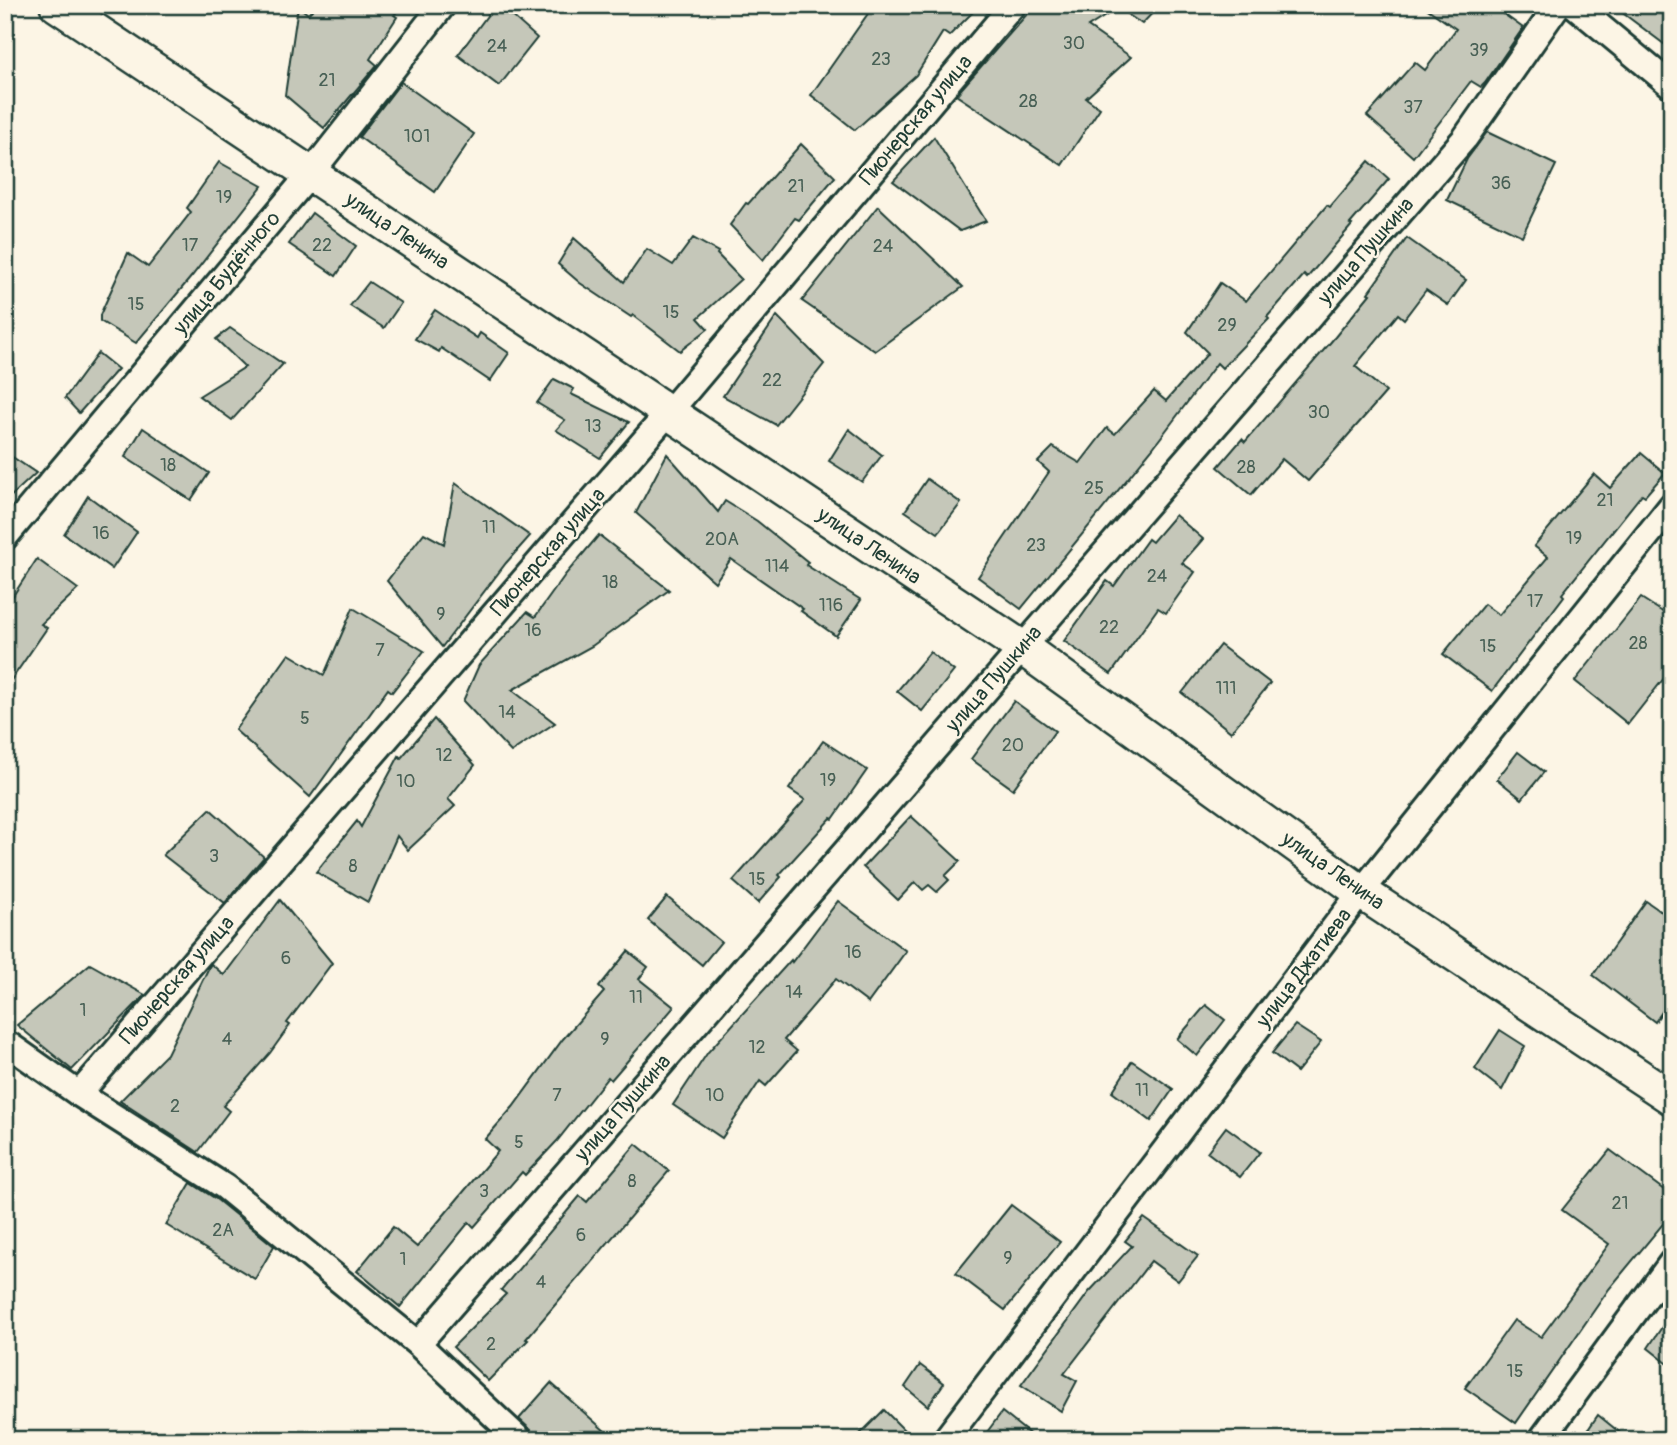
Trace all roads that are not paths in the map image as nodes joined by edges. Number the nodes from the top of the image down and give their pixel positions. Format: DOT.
graph roads {
  1 [pos="57,5"];
  2 [pos="443,5"];
  3 [pos="1013,5"];
  4 [pos="1558,5"];
  5 [pos="1574,5"];
  6 [pos="1672,86"];
  7 [pos="311,173"];
  8 [pos="669,412"];
  9 [pos="1672,505"];
  10 [pos="5,537"];
  11 [pos="1021,647"];
  12 [pos="1361,892"];
  13 [pos="5,1042"];
  14 [pos="79,1094"];
  15 [pos="1672,1098"];
  16 [pos="1672,1262"];
  17 [pos="418,1344"];
  18 [pos="520,1440"];
  19 [pos="945,1440"];
  20 [pos="1541,1440"];
  1 -- 7 [label="street, улица Ленина"];
  2 -- 7 [label="street, улица Будённого"];
  3 -- 8 [label="street, Пионерская улица"];
  4 -- 11 [label="street, улица Пушкина"];
  5 -- 6 [label="street"];
  7 -- 8 [label="street, улица Ленина"];
  7 -- 10 [label="street, улица Будённого"];
  8 -- 11 [label="street, улица Ленина"];
  8 -- 14 [label="street, Пионерская улица"];
  9 -- 12 [label="street, улица Джатиева"];
  11 -- 12 [label="street, улица Ленина"];
  11 -- 17 [label="street, улица Пушкина"];
  12 -- 15 [label="street, улица Ленина"];
  12 -- 19 [label="street, улица Джатиева"];
  13 -- 14 [label="street"];
  14 -- 17 [label="street"];
  16 -- 20 [label="street"];
  17 -- 18 [label="street"];
}
